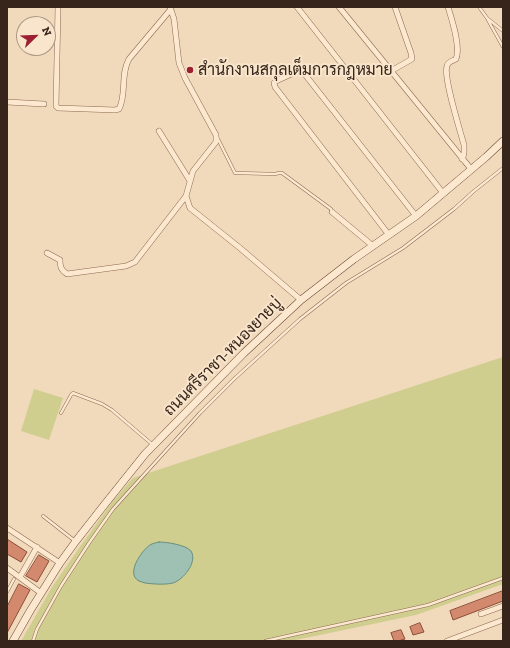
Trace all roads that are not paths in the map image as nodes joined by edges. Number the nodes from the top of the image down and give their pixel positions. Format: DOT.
graph roads {
  1 [pos="58,7"];
  2 [pos="297,7"];
  3 [pos="339,7"];
  4 [pos="395,7"];
  5 [pos="448,7"];
  6 [pos="479,7"];
  7 [pos="171,8"];
  8 [pos="487,18"];
  9 [pos="503,31"];
  10 [pos="503,47"];
  11 [pos="391,71"];
  12 [pos="7,102"];
  13 [pos="44,104"];
  14 [pos="159,131"];
  15 [pos="216,135"];
  16 [pos="503,141"];
  17 [pos="462,159"];
  18 [pos="503,168"];
  19 [pos="471,170"];
  20 [pos="190,181"];
  21 [pos="443,193"];
  22 [pos="186,196"];
  23 [pos="332,211"];
  24 [pos="416,216"];
  25 [pos="389,235"];
  26 [pos="373,246"];
  27 [pos="47,253"];
  28 [pos="301,300"];
  29 [pos="61,413"];
  30 [pos="154,445"];
  31 [pos="42,516"];
  32 [pos="7,528"];
  33 [pos="76,541"];
  34 [pos="37,547"];
  35 [pos="60,563"];
  36 [pos="7,568"];
  37 [pos="20,577"];
  38 [pos="503,578"];
  39 [pos="14,579"];
  40 [pos="7,592"];
  41 [pos="41,593"];
  42 [pos="503,606"];
  43 [pos="481,614"];
  44 [pos="503,620"];
  45 [pos="13,641"];
  46 [pos="34,641"];
  47 [pos="265,641"];
  48 [pos="446,641"];
  1 -- 7 [label="street"];
  2 -- 21 [label="street"];
  3 -- 11 [label="street"];
  4 -- 11 [label="street"];
  5 -- 17 [label="street"];
  6 -- 8 [label="lane"];
  7 -- 15 [label="street"];
  8 -- 9 [label="lane"];
  8 -- 10 [label="lane"];
  11 -- 17 [label="street"];
  12 -- 13 [label="street"];
  14 -- 20 [label="street"];
  15 -- 20 [label="street"];
  15 -- 23 [label="lane"];
  16 -- 19 [label="main road, ถนนศรีราชา-หนองยายบู่"];
  17 -- 19 [label="street"];
  18 -- 46 [label="lane"];
  19 -- 21 [label="main road, ถนนศรีราชา-หนองยายบู่"];
  20 -- 22 [label="street"];
  21 -- 24 [label="main road, ถนนศรีราชา-หนองยายบู่"];
  22 -- 27 [label="street"];
  22 -- 28 [label="street"];
  23 -- 26 [label="street"];
  24 -- 25 [label="main road, ถนนศรีราชา-หนองยายบู่"];
  24 -- 25 [label="street"];
  25 -- 26 [label="main road, ถนนศรีราชา-หนองยายบู่"];
  26 -- 28 [label="main road, ถนนศรีราชา-หนองยายบู่"];
  28 -- 30 [label="main road, ถนนศรีราชา-หนองยายบู่"];
  29 -- 30 [label="lane"];
  30 -- 33 [label="main road, ถนนศรีราชา-หนองยายบู่"];
  31 -- 33 [label="lane"];
  32 -- 34 [label="street"];
  33 -- 35 [label="main road, ถนนศรีราชา-หนองยายบู่"];
  34 -- 35 [label="street"];
  34 -- 37 [label="street"];
  35 -- 41 [label="main road, ถนนศรีราชา-หนองยายบู่"];
  36 -- 37 [label="street"];
  37 -- 41 [label="street"];
  38 -- 47 [label="lane"];
  39 -- 40 [label="lane"];
  41 -- 45 [label="main road, ถนนศรีราชา-หนองยายบู่"];
  42 -- 43 [label="street"];
  44 -- 48 [label="street"];
}
